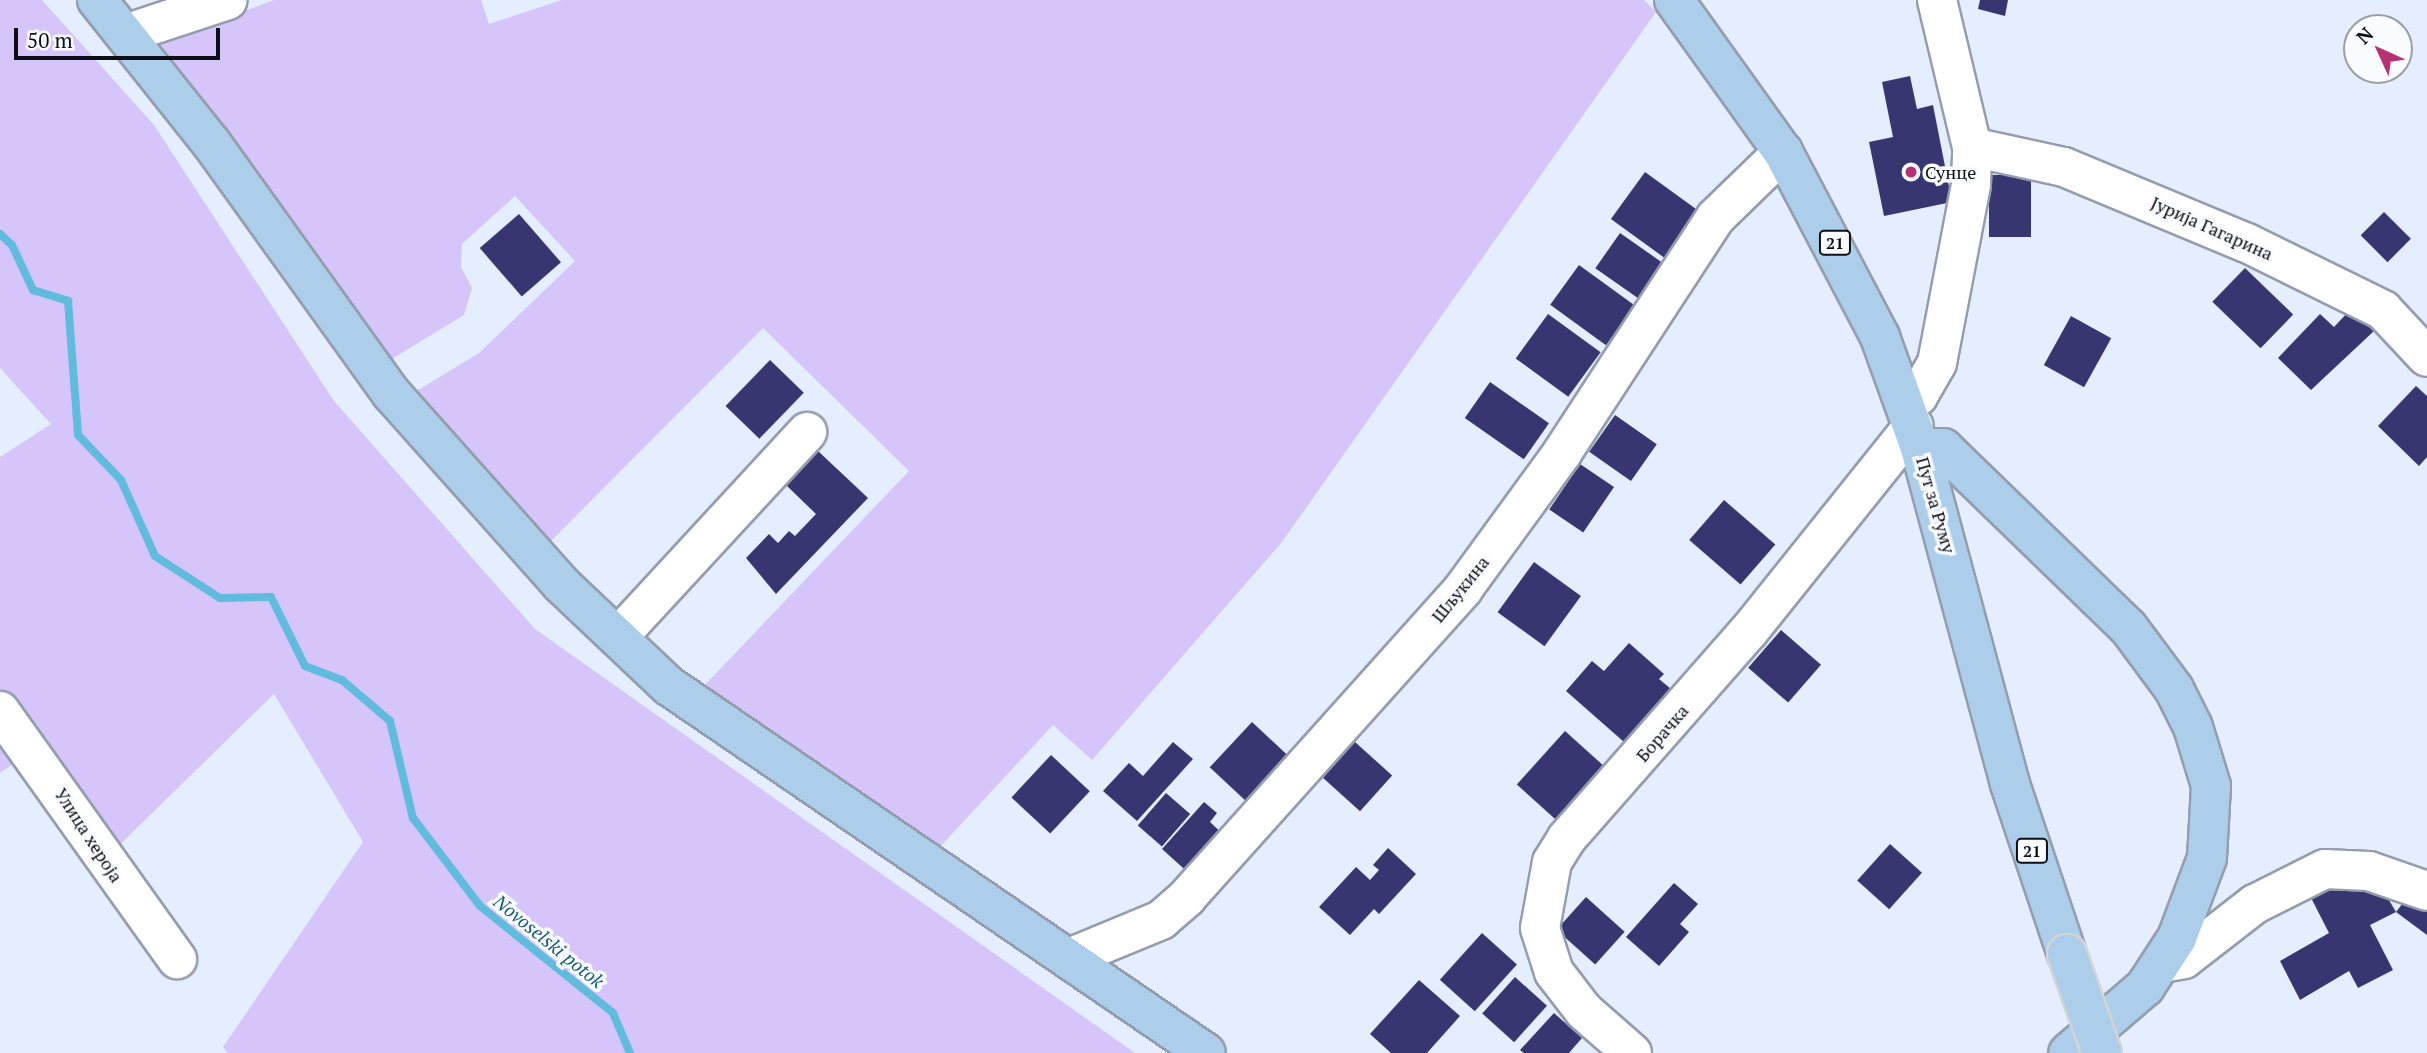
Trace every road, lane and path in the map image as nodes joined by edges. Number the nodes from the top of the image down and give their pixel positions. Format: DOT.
graph roads {
  1 [pos="97,0"];
  2 [pos="228,0"];
  3 [pos="1674,0"];
  4 [pos="1937,0"];
  5 [pos="125,34"];
  6 [pos="1972,147"];
  7 [pos="1783,152"];
  8 [pos="2427,357"];
  9 [pos="1912,425"];
  10 [pos="807,432"];
  11 [pos="618,637"];
  12 [pos="0,711"];
  13 [pos="2427,891"];
  14 [pos="1069,958"];
  15 [pos="177,959"];
  16 [pos="2162,963"];
  17 [pos="1206,1053"];
  18 [pos="1632,1053"];
  19 [pos="2068,1053"];
  20 [pos="2102,1053"];
  1 -- 5 [label="main road"];
  2 -- 5 [label="street"];
  3 -- 7 [label="main road, Пут за Руму / 21"];
  4 -- 6 [label="street"];
  5 -- 11 [label="main road"];
  6 -- 8 [label="street, Јурија Гагарина"];
  6 -- 9 [label="street, Борачка"];
  7 -- 9 [label="main road, Пут за Руму / 21"];
  7 -- 14 [label="street, Шљукина"];
  9 -- 16 [label="main road"];
  9 -- 18 [label="street, Борачка"];
  9 -- 20 [label="main road, Пут за Руму / 21, bridge"];
  10 -- 11 [label="street"];
  11 -- 14 [label="main road"];
  12 -- 15 [label="street, Улица хероја"];
  13 -- 16 [label="street"];
  14 -- 17 [label="main road"];
  16 -- 19 [label="main road"];
}
